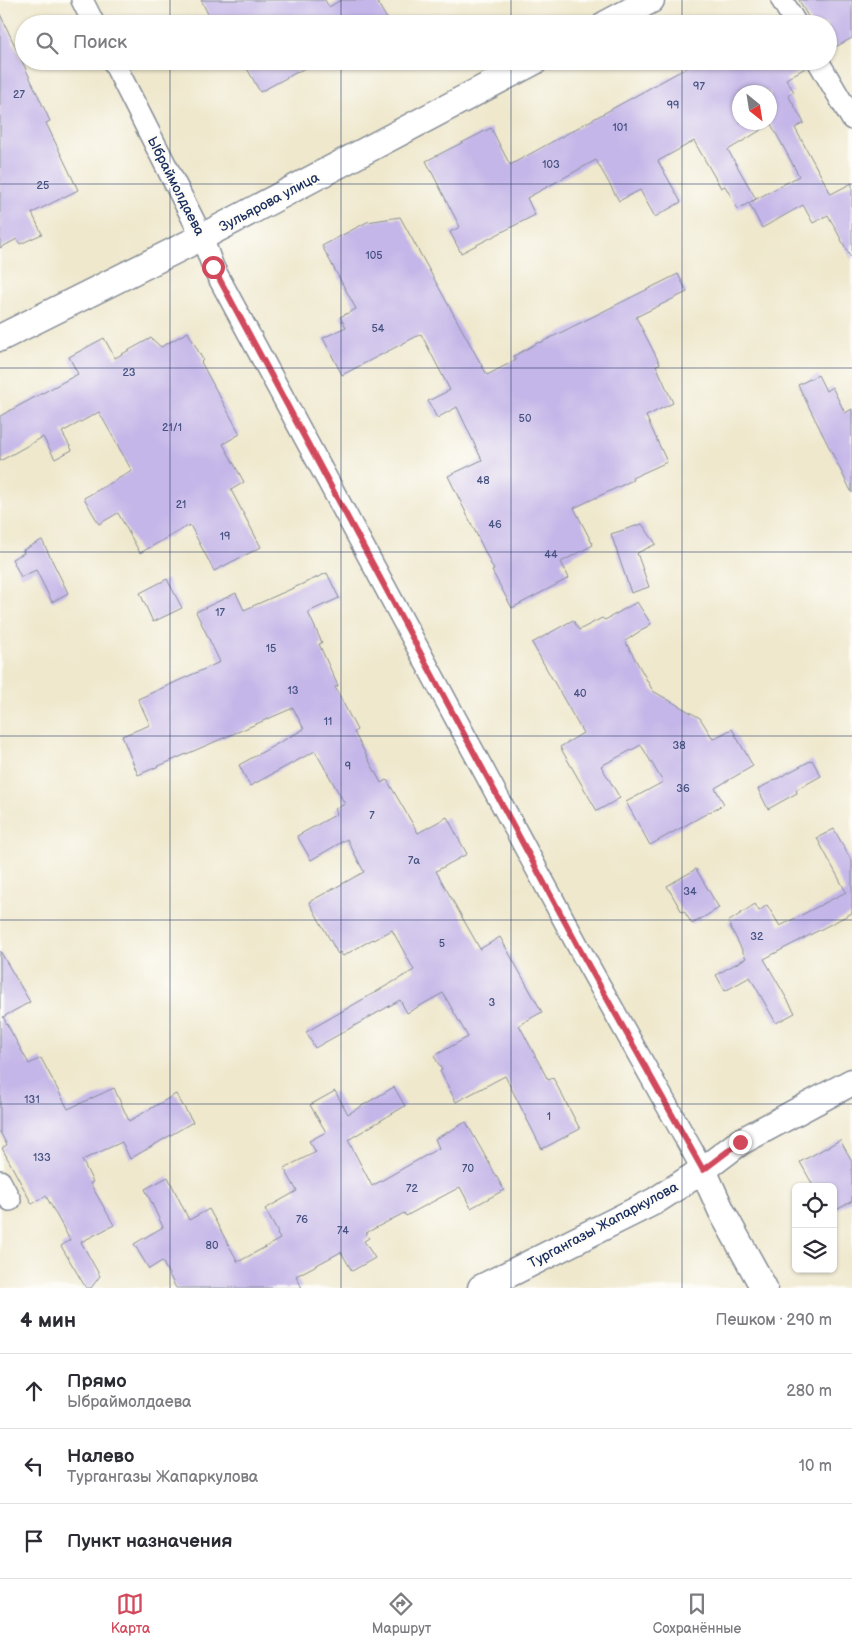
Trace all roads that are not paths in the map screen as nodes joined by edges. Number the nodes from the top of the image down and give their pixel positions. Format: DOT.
graph roads {
  1 [pos="82,0"];
  2 [pos="651,0"];
  3 [pos="782,0"];
  4 [pos="90,15"];
  5 [pos="623,15"];
  6 [pos="791,15"];
  7 [pos="118,70"];
  8 [pos="518,70"];
  9 [pos="823,70"];
  10 [pos="852,119"];
  11 [pos="202,237"];
  12 [pos="0,338"];
  13 [pos="852,1082"];
  14 [pos="703,1170"];
  15 [pos="481,1288"];
  16 [pos="764,1288"];
  1 -- 4 [label="street"];
  2 -- 5 [label="street"];
  3 -- 6 [label="street"];
  7 -- 11 [label="street, Ыбраймолдаева"];
  8 -- 11 [label="street, Зульярова улица"];
  9 -- 10 [label="street"];
  11 -- 12 [label="street, Зульярова улица"];
  11 -- 14 [label="street, Ыбраймолдаева"];
  13 -- 14 [label="street, Тургангазы Жапаркулова"];
  14 -- 15 [label="street, Тургангазы Жапаркулова"];
  14 -- 16 [label="street, Ыбраймолдаева"];
}
